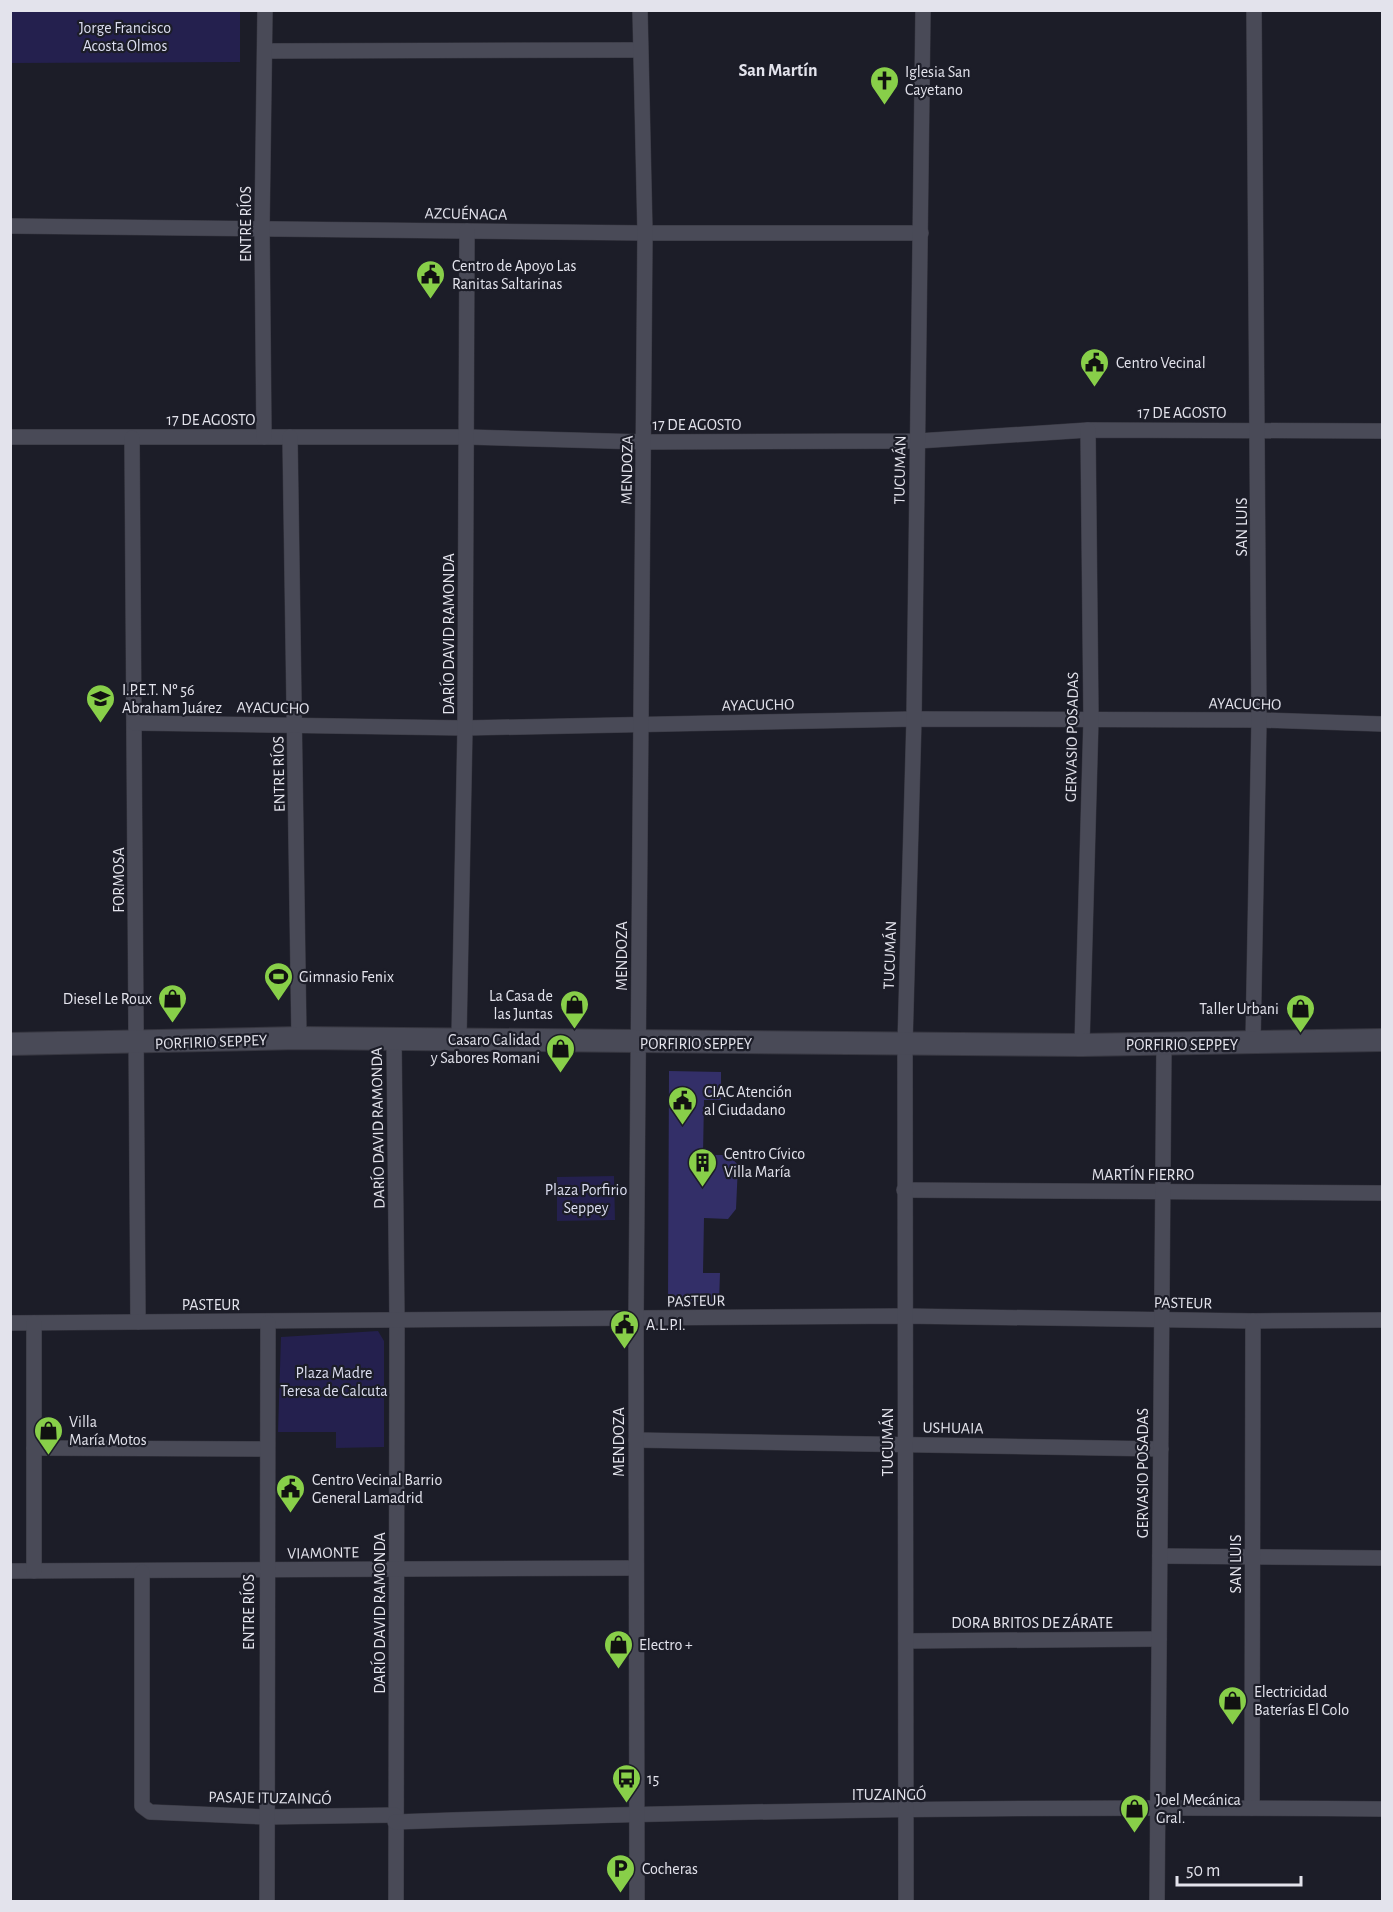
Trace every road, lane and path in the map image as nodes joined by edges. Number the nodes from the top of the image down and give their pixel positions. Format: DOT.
graph roads {
  1 [pos="265,10"];
  2 [pos="640,10"];
  3 [pos="923,10"];
  4 [pos="1254,10"];
  5 [pos="639,50"];
  6 [pos="266,51"];
  7 [pos="10,226"];
  8 [pos="262,228"];
  9 [pos="467,231"];
  10 [pos="645,233"];
  11 [pos="921,233"];
  12 [pos="1088,430"];
  13 [pos="1258,430"];
  14 [pos="1383,431"];
  15 [pos="10,437"];
  16 [pos="264,437"];
  17 [pos="290,437"];
  18 [pos="468,437"];
  19 [pos="132,438"];
  20 [pos="918,441"];
  21 [pos="644,442"];
  22 [pos="914,719"];
  23 [pos="1091,719"];
  24 [pos="1259,720"];
  25 [pos="135,723"];
  26 [pos="639,724"];
  27 [pos="1383,724"];
  28 [pos="295,726"];
  29 [pos="465,728"];
  30 [pos="459,1037"];
  31 [pos="299,1038"];
  32 [pos="394,1038"];
  33 [pos="1383,1040"];
  34 [pos="639,1042"];
  35 [pos="137,1043"];
  36 [pos="1253,1043"];
  37 [pos="10,1044"];
  38 [pos="905,1044"];
  39 [pos="1164,1044"];
  40 [pos="1082,1045"];
  41 [pos="904,1190"];
  42 [pos="1162,1192"];
  43 [pos="1383,1193"];
  44 [pos="904,1316"];
  45 [pos="636,1319"];
  46 [pos="1162,1320"];
  47 [pos="1383,1320"];
  48 [pos="397,1321"];
  49 [pos="1253,1321"];
  50 [pos="138,1322"];
  51 [pos="10,1323"];
  52 [pos="34,1323"];
  53 [pos="268,1323"];
  54 [pos="636,1440"];
  55 [pos="905,1444"];
  56 [pos="34,1448"];
  57 [pos="267,1449"];
  58 [pos="1161,1449"];
  59 [pos="1160,1557"];
  60 [pos="1253,1557"];
  61 [pos="1383,1558"];
  62 [pos="636,1568"];
  63 [pos="398,1569"];
  64 [pos="34,1571"];
  65 [pos="10,1572"];
  66 [pos="142,1572"];
  67 [pos="267,1572"];
  68 [pos="1159,1639"];
  69 [pos="906,1641"];
  70 [pos="1252,1808"];
  71 [pos="1158,1809"];
  72 [pos="1383,1809"];
  73 [pos="906,1811"];
  74 [pos="637,1814"];
  75 [pos="266,1818"];
  76 [pos="395,1819"];
  77 [pos="267,1902"];
  78 [pos="396,1902"];
  79 [pos="637,1902"];
  80 [pos="906,1902"];
  81 [pos="1157,1902"];
  1 -- 6 [label="street, ENTRE RÍOS"];
  2 -- 5 [label="street, MENDOZA"];
  3 -- 11 [label="street, TUCUMÁN"];
  4 -- 13 [label="street, SAN LUIS"];
  5 -- 6 [label="street"];
  5 -- 10 [label="street, MENDOZA"];
  6 -- 8 [label="street, ENTRE RÍOS"];
  7 -- 8 [label="street, AZCUÉNAGA"];
  8 -- 9 [label="street, AZCUÉNAGA"];
  8 -- 16 [label="street, ENTRE RÍOS"];
  9 -- 10 [label="street, AZCUÉNAGA"];
  9 -- 18 [label="street, DARÍO DAVID RAMONDA"];
  10 -- 11 [label="street, AZCUÉNAGA"];
  10 -- 21 [label="street, MENDOZA"];
  11 -- 20 [label="street, TUCUMÁN"];
  12 -- 13 [label="street, 17 DE AGOSTO"];
  12 -- 20 [label="street, 17 DE AGOSTO"];
  12 -- 23 [label="street, GERVASIO POSADAS"];
  13 -- 14 [label="street, 17 DE AGOSTO"];
  13 -- 24 [label="street, SAN LUIS"];
  15 -- 19 [label="street, 17 DE AGOSTO"];
  16 -- 17 [label="street, 17 DE AGOSTO"];
  16 -- 19 [label="street, 17 DE AGOSTO"];
  17 -- 18 [label="street, 17 DE AGOSTO"];
  17 -- 28 [label="street, ENTRE RÍOS"];
  18 -- 21 [label="street, 17 DE AGOSTO"];
  18 -- 29 [label="street, DARÍO DAVID RAMONDA"];
  19 -- 25 [label="street, FORMOSA"];
  20 -- 21 [label="street, 17 DE AGOSTO"];
  20 -- 22 [label="street, TUCUMÁN"];
  21 -- 26 [label="street, MENDOZA"];
  22 -- 23 [label="street, AYACUCHO"];
  22 -- 26 [label="street, AYACUCHO"];
  22 -- 38 [label="street, TUCUMÁN"];
  23 -- 24 [label="street, AYACUCHO"];
  23 -- 40 [label="street, GERVASIO POSADAS"];
  24 -- 27 [label="street, AYACUCHO"];
  24 -- 36 [label="street, SAN LUIS"];
  25 -- 28 [label="street, AYACUCHO"];
  25 -- 35 [label="street, FORMOSA"];
  26 -- 29 [label="street, AYACUCHO"];
  26 -- 34 [label="street, MENDOZA"];
  28 -- 29 [label="street, AYACUCHO"];
  28 -- 31 [label="street, ENTRE RÍOS"];
  29 -- 30 [label="street, DARÍO DAVID RAMONDA"];
  30 -- 32 [label="main road, PORFIRIO SEPPEY"];
  30 -- 34 [label="main road, PORFIRIO SEPPEY"];
  31 -- 32 [label="main road, PORFIRIO SEPPEY"];
  31 -- 35 [label="main road, PORFIRIO SEPPEY"];
  32 -- 48 [label="street, DARÍO DAVID RAMONDA"];
  33 -- 36 [label="main road, PORFIRIO SEPPEY"];
  34 -- 38 [label="main road, PORFIRIO SEPPEY"];
  34 -- 45 [label="street, MENDOZA"];
  35 -- 37 [label="main road, PORFIRIO SEPPEY"];
  35 -- 50 [label="street, FORMOSA"];
  36 -- 39 [label="main road, PORFIRIO SEPPEY"];
  38 -- 40 [label="main road, PORFIRIO SEPPEY"];
  38 -- 41 [label="street, TUCUMÁN"];
  39 -- 40 [label="main road, PORFIRIO SEPPEY"];
  39 -- 42 [label="street, GERVASIO POSADAS"];
  41 -- 42 [label="street, MARTÍN FIERRO"];
  41 -- 44 [label="street, TUCUMÁN"];
  42 -- 43 [label="street, MARTÍN FIERRO"];
  42 -- 46 [label="street, GERVASIO POSADAS"];
  44 -- 45 [label="street, PASTEUR"];
  44 -- 46 [label="street, PASTEUR"];
  44 -- 55 [label="street, TUCUMÁN"];
  45 -- 48 [label="street, PASTEUR"];
  45 -- 54 [label="street, MENDOZA"];
  46 -- 49 [label="street, PASTEUR"];
  46 -- 58 [label="street, GERVASIO POSADAS"];
  47 -- 49 [label="street, PASTEUR"];
  48 -- 53 [label="street, PASTEUR"];
  48 -- 63 [label="street, DARÍO DAVID RAMONDA"];
  49 -- 60 [label="street, SAN LUIS"];
  50 -- 52 [label="street, PASTEUR"];
  50 -- 53 [label="street, PASTEUR"];
  51 -- 52 [label="street, PASTEUR"];
  52 -- 56 [label="street"];
  53 -- 57 [label="street, ENTRE RÍOS"];
  54 -- 55 [label="street, USHUAIA"];
  54 -- 62 [label="street, MENDOZA"];
  55 -- 58 [label="street, USHUAIA"];
  55 -- 69 [label="street, TUCUMÁN"];
  56 -- 57 [label="street"];
  56 -- 64 [label="street"];
  57 -- 67 [label="street, ENTRE RÍOS"];
  58 -- 59 [label="street, GERVASIO POSADAS"];
  59 -- 60 [label="street"];
  59 -- 68 [label="street, GERVASIO POSADAS"];
  60 -- 61 [label="street"];
  60 -- 70 [label="street, SAN LUIS"];
  62 -- 63 [label="street, VIAMONTE"];
  62 -- 74 [label="street, MENDOZA"];
  63 -- 67 [label="street, VIAMONTE"];
  63 -- 76 [label="street, DARÍO DAVID RAMONDA"];
  64 -- 65 [label="street, VIAMONTE"];
  64 -- 66 [label="street, VIAMONTE"];
  66 -- 67 [label="street, VIAMONTE"];
  66 -- 75 [label="street, PASAJE ITUZAINGÓ"];
  67 -- 75 [label="street, ENTRE RÍOS"];
  68 -- 69 [label="street, DORA BRITOS DE ZÁRATE"];
  68 -- 71 [label="street, GERVASIO POSADAS"];
  69 -- 73 [label="street, TUCUMÁN"];
  70 -- 71 [label="street, ITUZAINGÓ"];
  70 -- 72 [label="street, ITUZAINGÓ"];
  71 -- 73 [label="street, ITUZAINGÓ"];
  71 -- 81 [label="street, GERVASIO POSADAS"];
  73 -- 74 [label="street, ITUZAINGÓ"];
  73 -- 80 [label="street, TUCUMÁN"];
  74 -- 76 [label="street, ITUZAINGÓ"];
  74 -- 79 [label="street, MENDOZA"];
  75 -- 76 [label="street, PASAJE ITUZAINGÓ"];
  75 -- 77 [label="street, ENTRE RÍOS"];
  76 -- 78 [label="street, DARÍO DAVID RAMONDA"];
}
